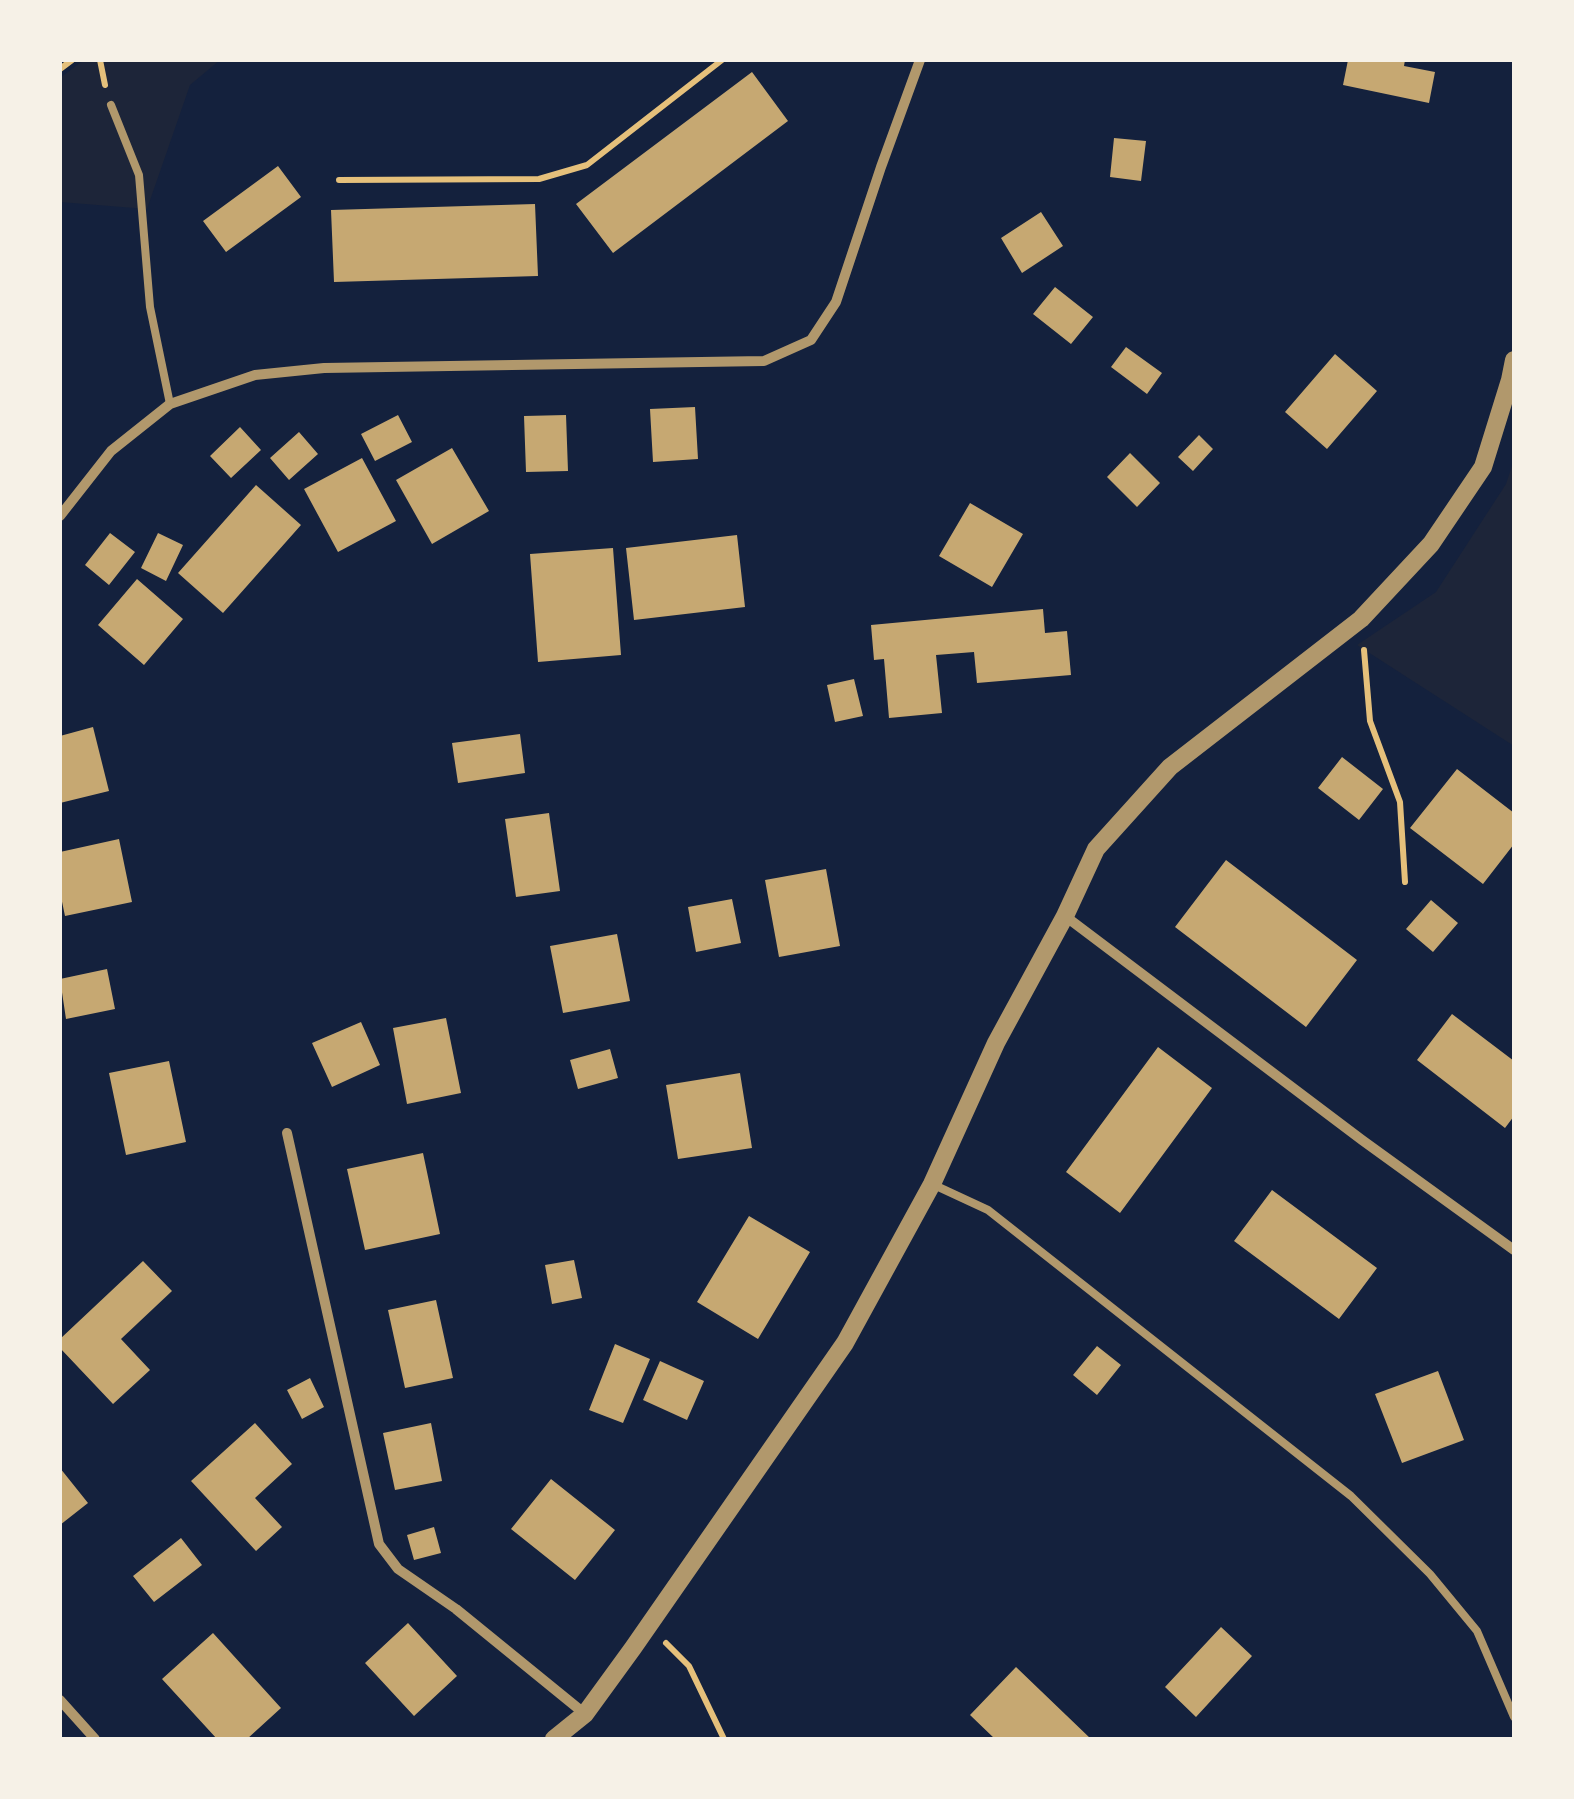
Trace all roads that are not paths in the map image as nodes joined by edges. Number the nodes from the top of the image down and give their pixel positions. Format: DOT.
graph roads {
  1 [pos="920,60"];
  2 [pos="111,105"];
  3 [pos="1514,360"];
  4 [pos="170,404"];
  5 [pos="60,516"];
  6 [pos="1065,916"];
  7 [pos="286,1133"];
  8 [pos="932,1184"];
  9 [pos="1514,1250"];
  10 [pos="60,1700"];
  11 [pos="585,1714"];
  12 [pos="1514,1717"];
  13 [pos="95,1739"];
  14 [pos="554,1739"];
  1 -- 4 [label="street"];
  2 -- 4 [label="lane"];
  3 -- 6 [label="street"];
  4 -- 5 [label="street"];
  6 -- 8 [label="street"];
  6 -- 9 [label="street"];
  7 -- 11 [label="street"];
  8 -- 11 [label="street"];
  8 -- 12 [label="lane"];
  10 -- 13 [label="street"];
  11 -- 14 [label="street"];
}
